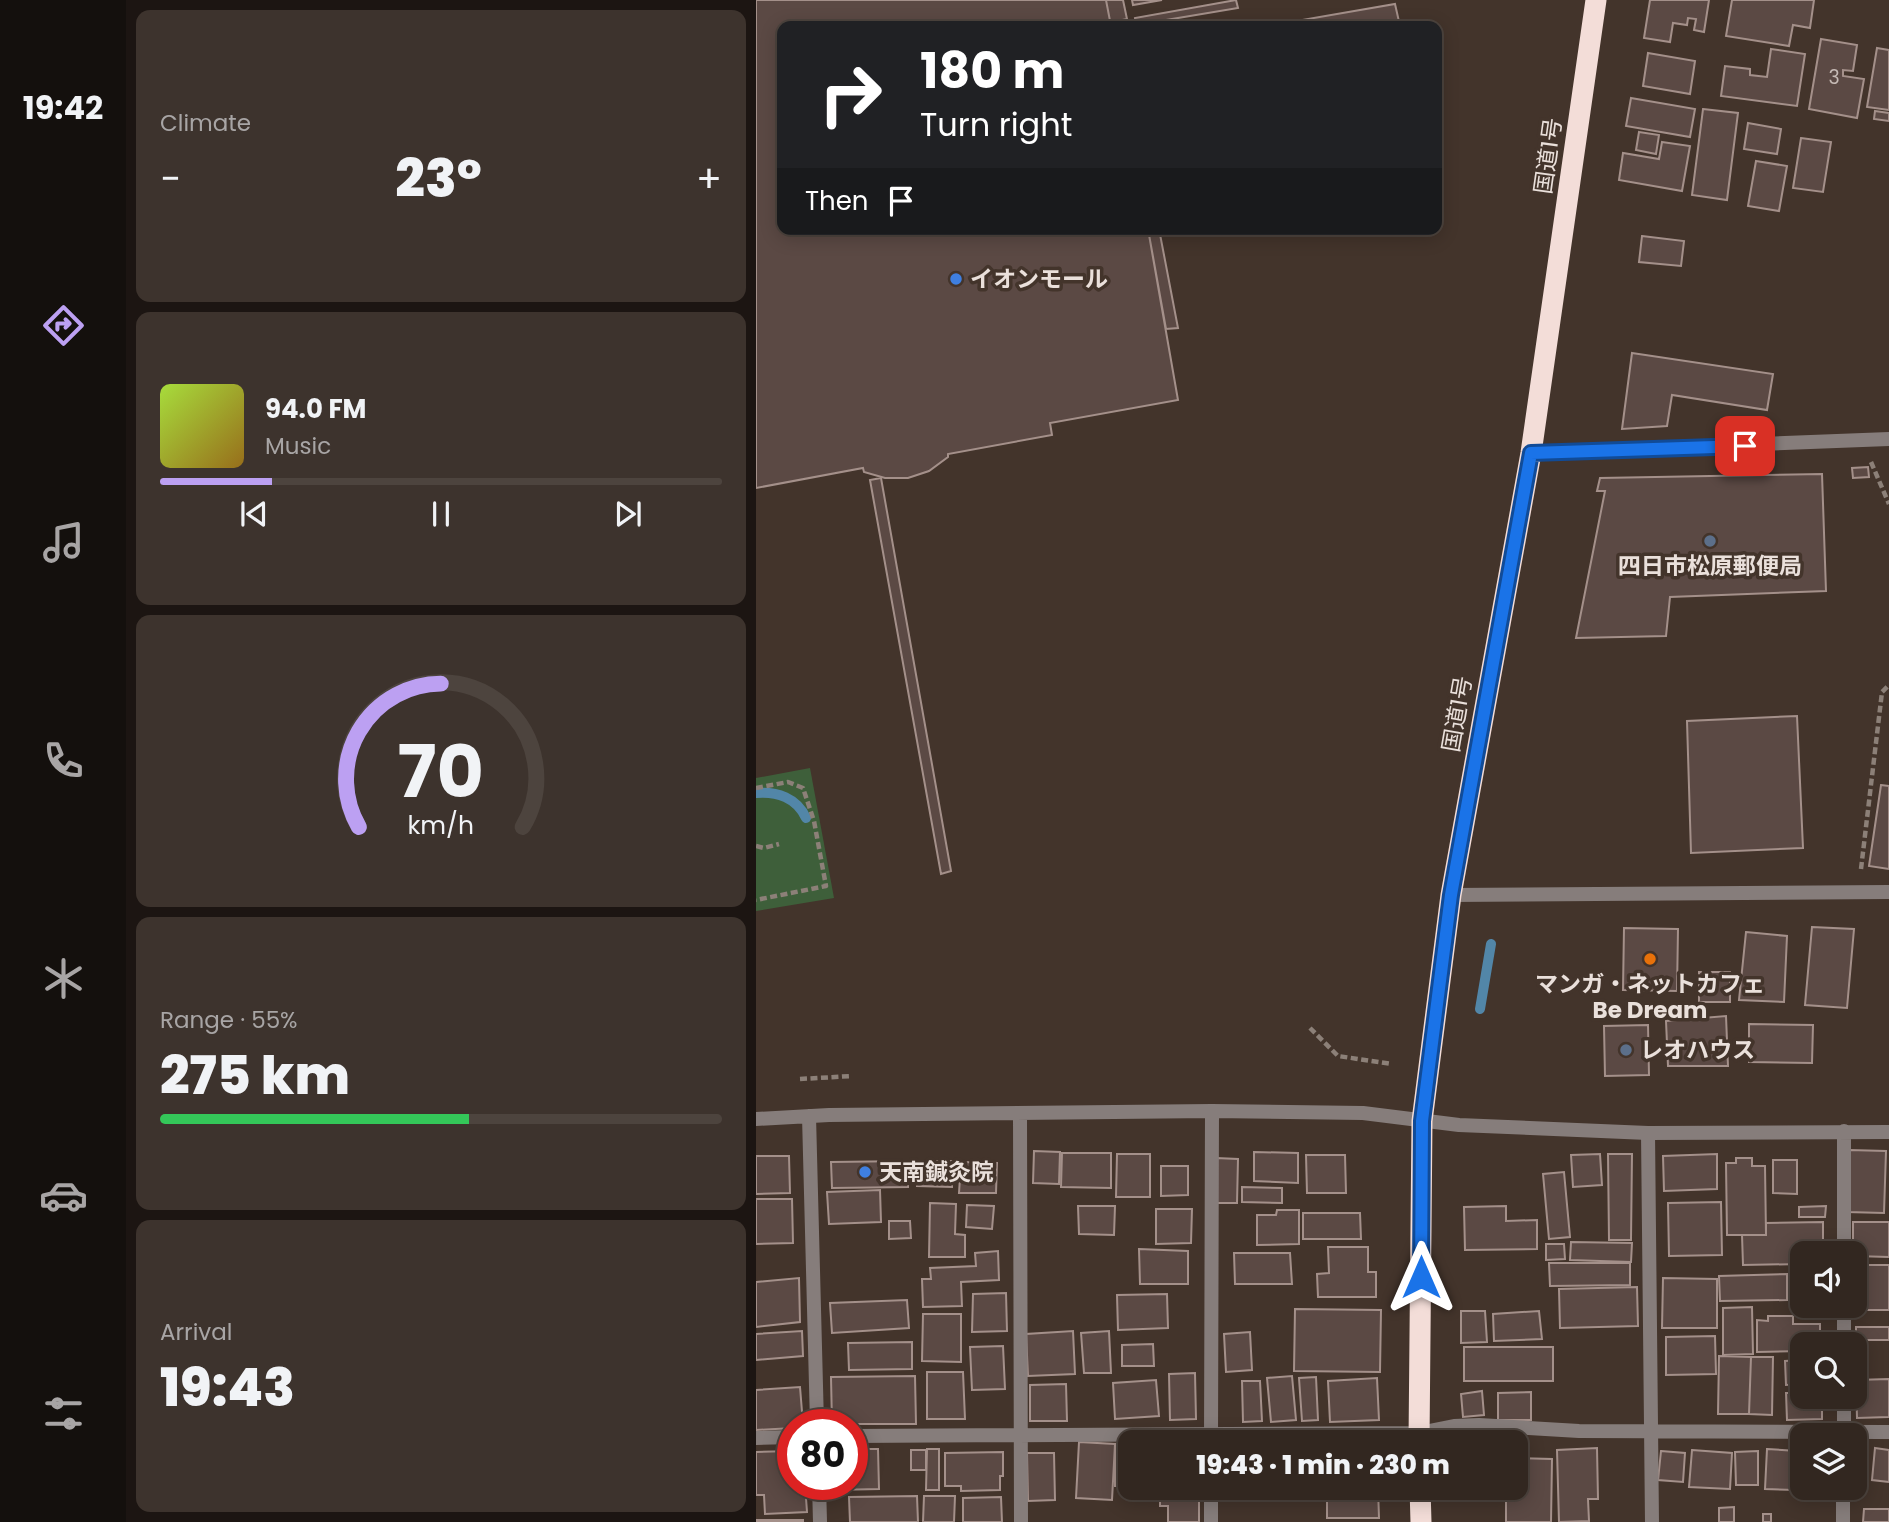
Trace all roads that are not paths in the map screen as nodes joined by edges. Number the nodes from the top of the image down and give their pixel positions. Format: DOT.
graph roads {
  1 [pos="1596,0"];
  2 [pos="1889,439"];
  3 [pos="1531,453"];
  4 [pos="1889,892"];
  5 [pos="1451,895"];
  6 [pos="1212,1111"];
  7 [pos="1020,1113"];
  8 [pos="809,1116"];
  9 [pos="756,1119"];
  10 [pos="1422,1121"];
  11 [pos="1889,1129"];
  12 [pos="1844,1131"];
  13 [pos="1648,1133"];
  14 [pos="1844,1241"];
  15 [pos="817,1409"];
  16 [pos="1211,1430"];
  17 [pos="1419,1430"];
  18 [pos="1442,1430"];
  19 [pos="1651,1431"];
  20 [pos="1790,1432"];
  21 [pos="1867,1432"];
  22 [pos="1889,1432"];
  23 [pos="868,1436"];
  24 [pos="777,1437"];
  25 [pos="1020,1437"];
  26 [pos="756,1438"];
  27 [pos="1118,1438"];
  28 [pos="819,1500"];
  29 [pos="1211,1500"];
  30 [pos="1420,1500"];
  31 [pos="1843,1500"];
  32 [pos="820,1522"];
  33 [pos="1021,1522"];
  34 [pos="1211,1522"];
  35 [pos="1421,1522"];
  36 [pos="1652,1522"];
  37 [pos="1843,1522"];
  1 -- 3 [label="highway, 国道1号"];
  2 -- 3 [label="street"];
  3 -- 5 [label="highway, 国道1号"];
  4 -- 5 [label="street"];
  5 -- 10 [label="highway, 国道1号"];
  6 -- 7 [label="street"];
  6 -- 10 [label="street"];
  6 -- 16 [label="street"];
  7 -- 8 [label="street"];
  7 -- 25 [label="street"];
  8 -- 9 [label="street"];
  8 -- 15 [label="street"];
  10 -- 13 [label="street"];
  10 -- 17 [label="highway, 国道1号"];
  11 -- 12 [label="street"];
  12 -- 13 [label="street"];
  12 -- 14 [label="street"];
  13 -- 19 [label="street"];
  18 -- 19 [label="street"];
  19 -- 20 [label="street"];
  19 -- 36 [label="street"];
  21 -- 22 [label="street"];
  23 -- 25 [label="street"];
  24 -- 26 [label="street"];
  25 -- 27 [label="street"];
  25 -- 33 [label="street"];
  28 -- 32 [label="street"];
  29 -- 34 [label="street"];
  30 -- 35 [label="highway"];
  31 -- 37 [label="street"];
}
